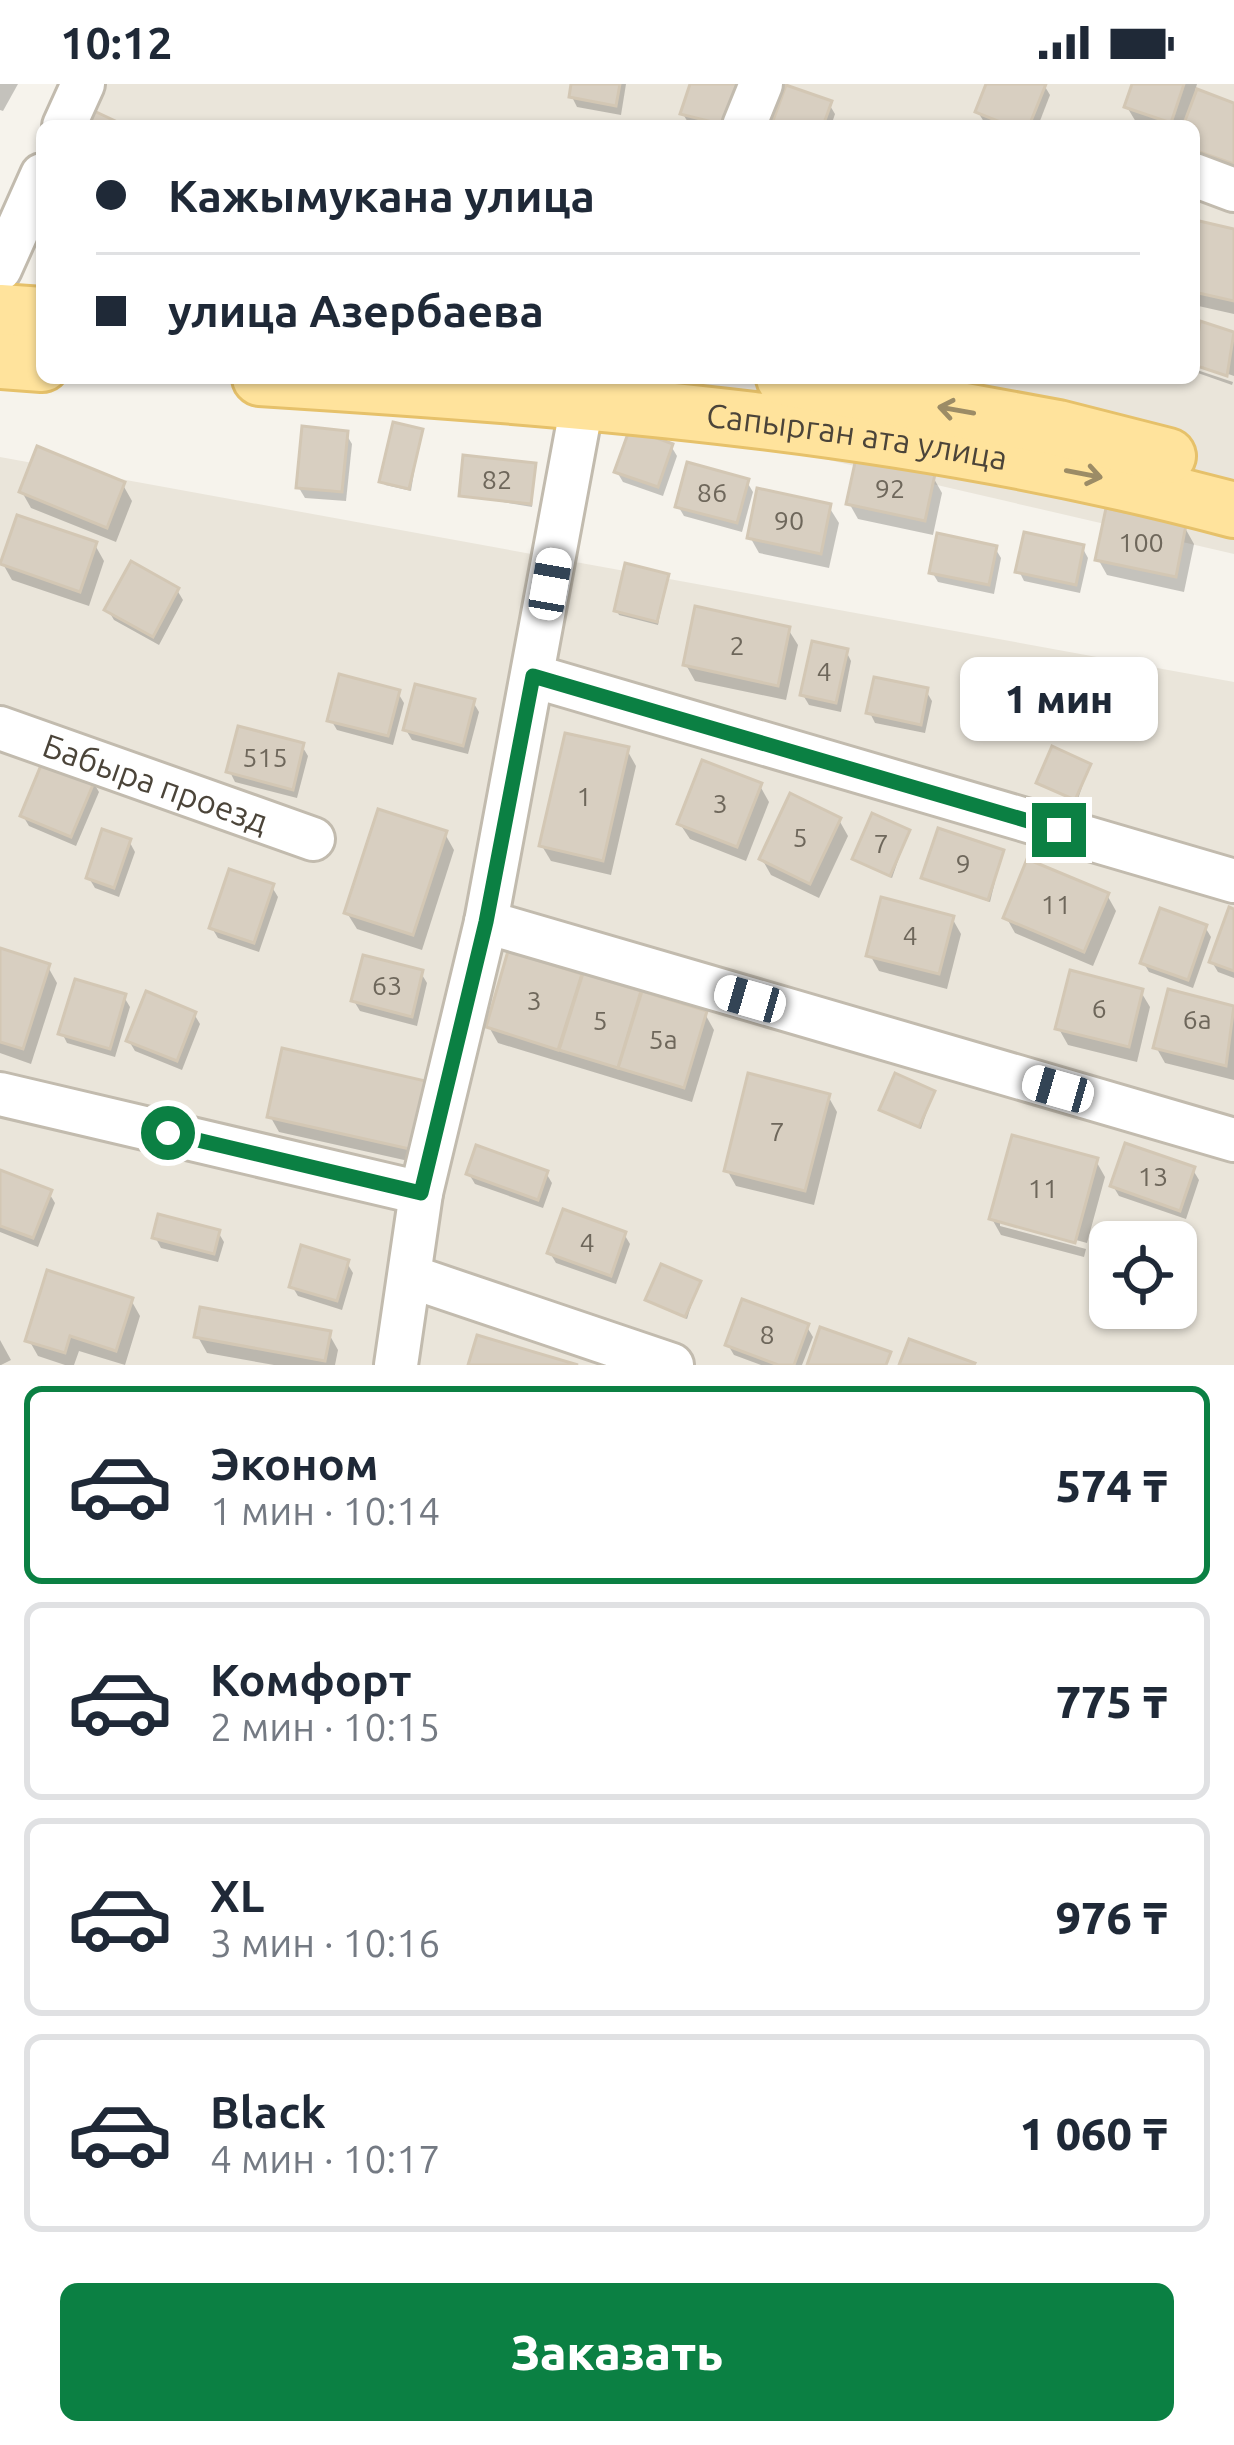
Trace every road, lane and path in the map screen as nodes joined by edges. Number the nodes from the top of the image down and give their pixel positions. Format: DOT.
graph roads {
  1 [pos="83,84"];
  2 [pos="761,84"];
  3 [pos="67,120"];
  4 [pos="746,120"];
  5 [pos="1200,177"];
  6 [pos="36,188"];
  7 [pos="1234,190"];
  8 [pos="0,269"];
  9 [pos="0,312"];
  10 [pos="36,315"];
  11 [pos="0,362"];
  12 [pos="36,364"];
  13 [pos="353,384"];
  14 [pos="817,384"];
  15 [pos="584,399"];
  16 [pos="1234,473"];
  17 [pos="1234,510"];
  18 [pos="533,676"];
  19 [pos="0,728"];
  20 [pos="313,839"];
  21 [pos="1234,881"];
  22 [pos="486,922"];
  23 [pos="0,1094"];
  24 [pos="1234,1140"];
  25 [pos="421,1193"];
  26 [pos="412,1276"];
  27 [pos="396,1365"];
  28 [pos="672,1365"];
  1 -- 3 [label="street"];
  2 -- 4 [label="street"];
  5 -- 7 [label="street"];
  6 -- 8 [label="street"];
  9 -- 10 [label="main road"];
  11 -- 12 [label="main road"];
  13 -- 15 [label="main road, Сапырган ата улица"];
  16 -- 14 [label="main road, Сапырган ата улица, one-way"];
  15 -- 17 [label="main road, Сапырган ата улица, one-way"];
  15 -- 18 [label="street"];
  18 -- 21 [label="street"];
  18 -- 22 [label="street"];
  19 -- 20 [label="street, Бабыра проезд"];
  22 -- 24 [label="street"];
  22 -- 25 [label="street"];
  23 -- 25 [label="street"];
  25 -- 26 [label="street"];
  26 -- 27 [label="street"];
  26 -- 28 [label="street"];
}
